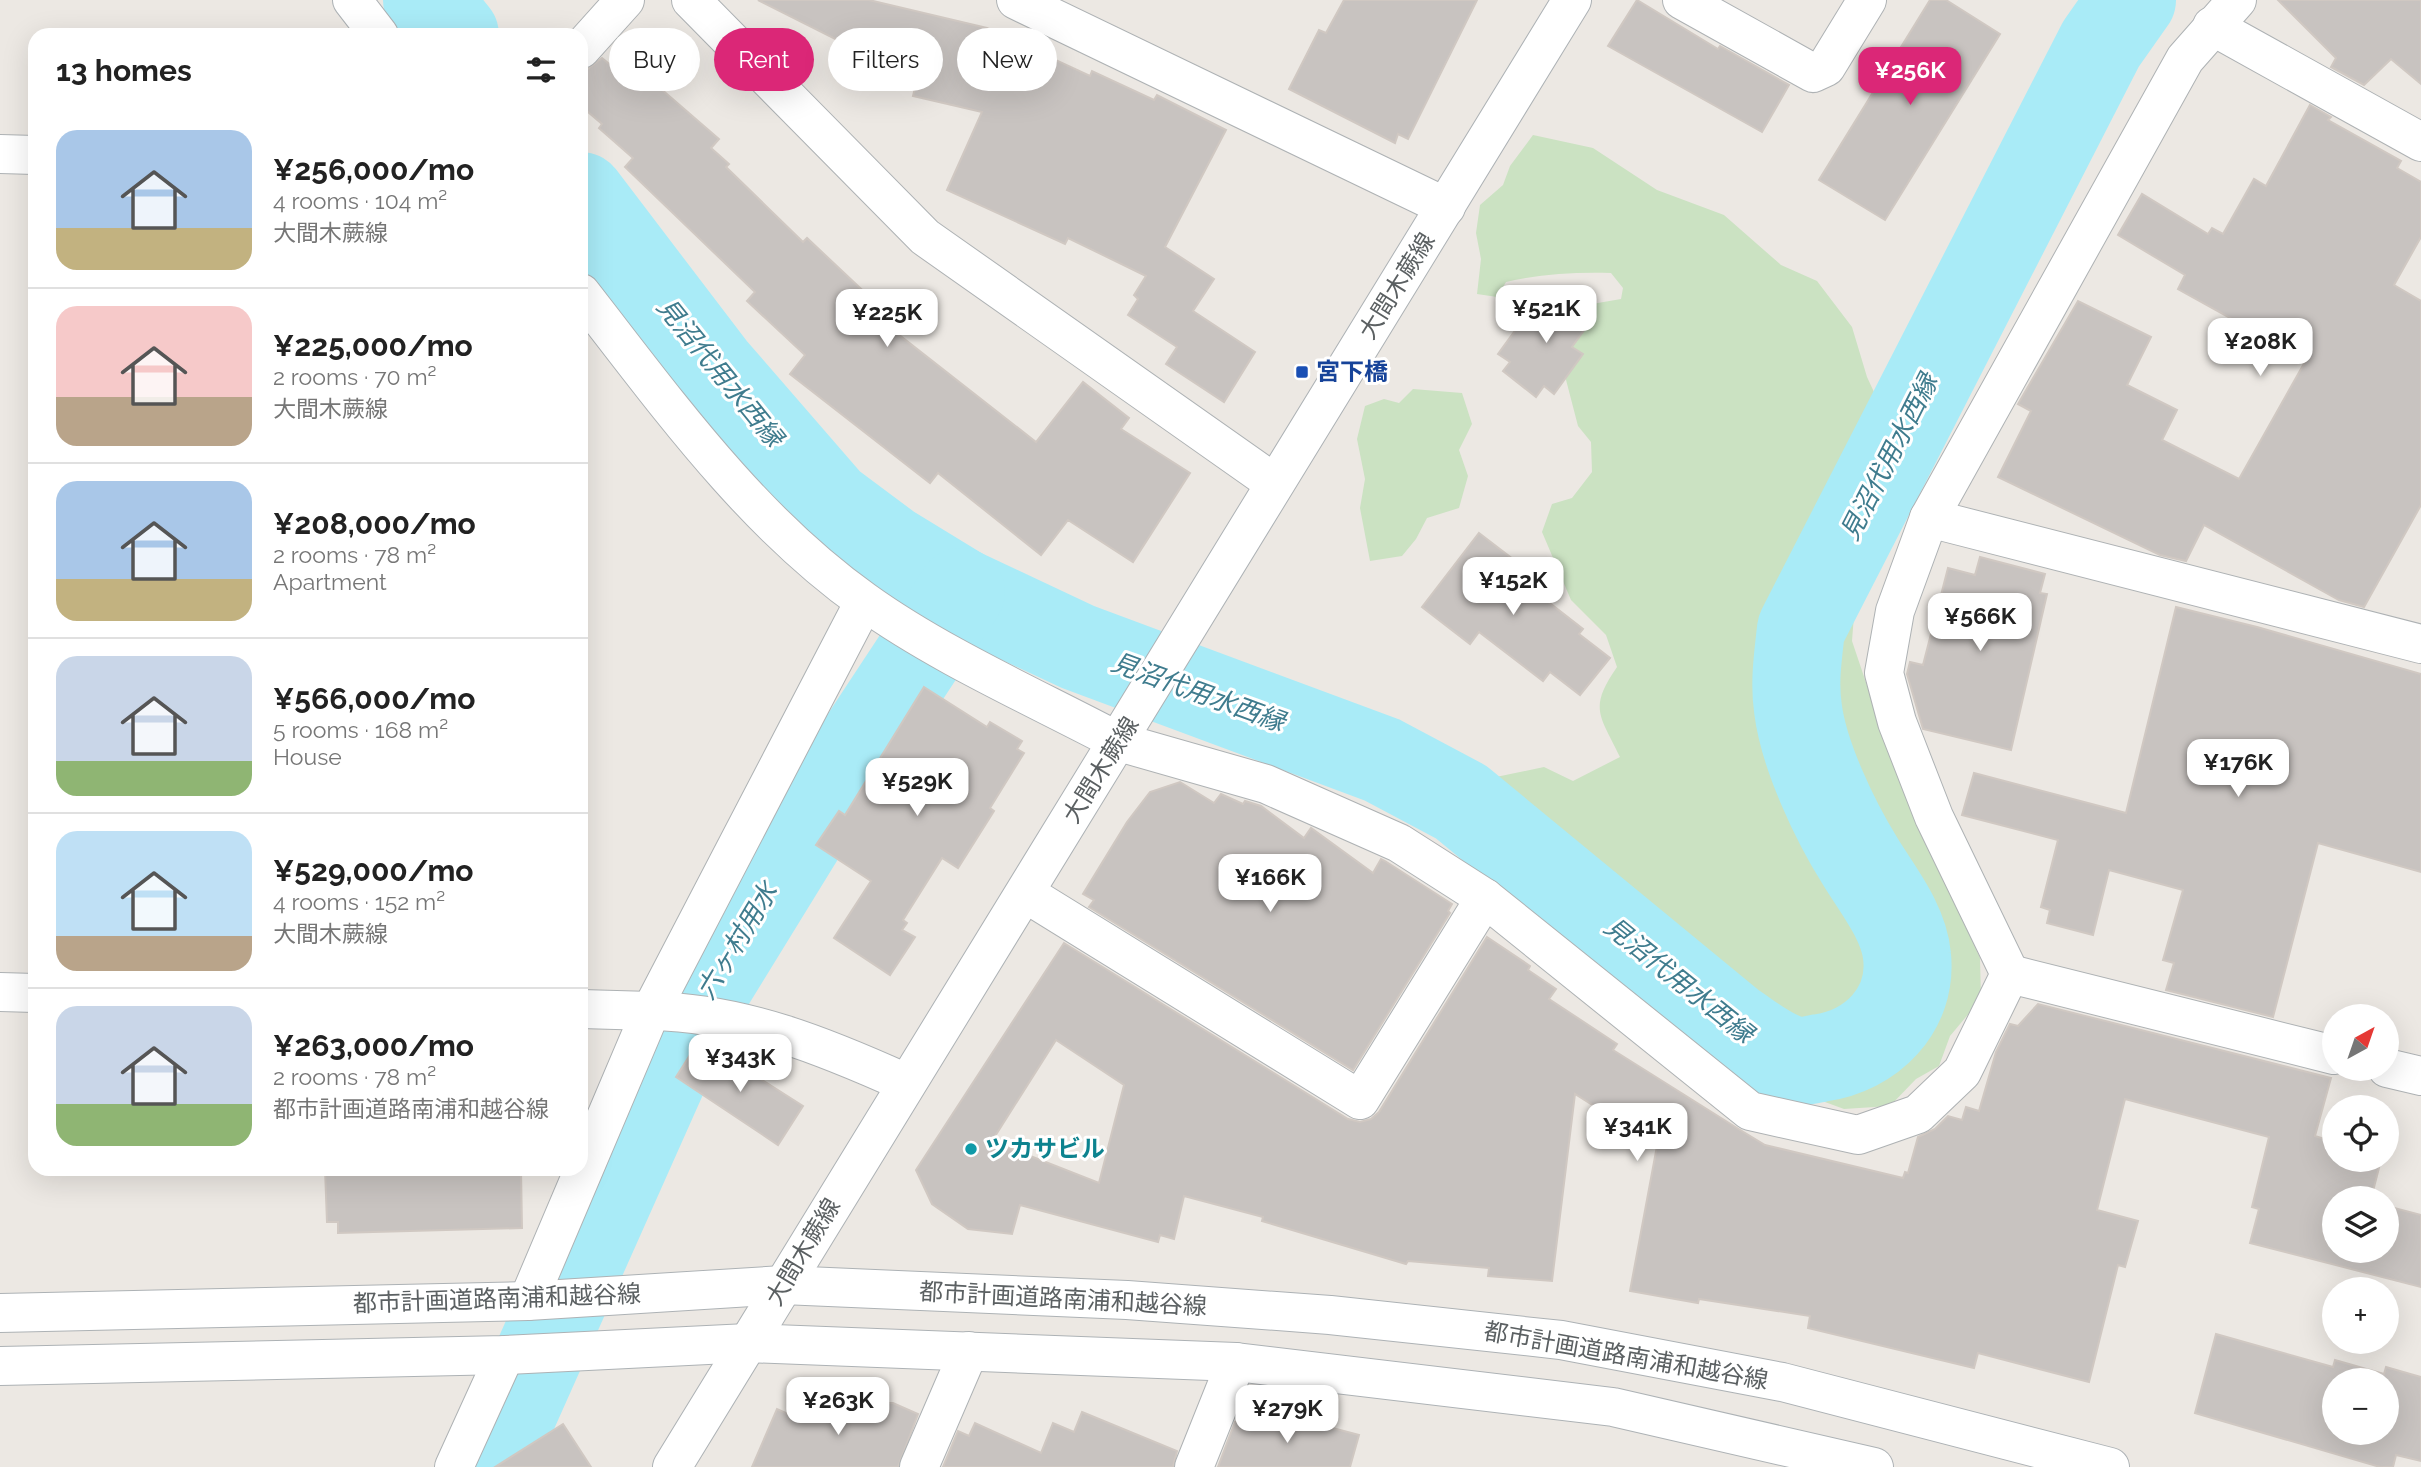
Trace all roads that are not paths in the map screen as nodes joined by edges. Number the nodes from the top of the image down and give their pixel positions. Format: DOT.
graph roads {
  1 [pos="352,0"];
  2 [pos="625,0"];
  3 [pos="691,0"];
  4 [pos="1016,0"];
  5 [pos="1572,0"];
  6 [pos="1682,0"];
  7 [pos="1867,0"];
  8 [pos="2225,13"];
  9 [pos="374,28"];
  10 [pos="588,42"];
  11 [pos="2421,142"];
  12 [pos="0,154"];
  13 [pos="28,155"];
  14 [pos="1446,207"];
  15 [pos="588,302"];
  16 [pos="1274,483"];
  17 [pos="1929,519"];
  18 [pos="864,602"];
  19 [pos="2421,644"];
  20 [pos="1119,742"];
  21 [pos="1025,893"];
  22 [pos="1485,898"];
  23 [pos="2010,974"];
  24 [pos="0,992"];
  25 [pos="28,993"];
  26 [pos="588,1009"];
  27 [pos="662,1011"];
  28 [pos="2322,1052"];
  29 [pos="2399,1071"];
  30 [pos="2421,1076"];
  31 [pos="906,1083"];
  32 [pos="588,1171"];
  33 [pos="586,1176"];
  34 [pos="783,1286"];
  35 [pos="528,1301"];
  36 [pos="0,1313"];
  37 [pos="748,1343"];
  38 [pos="969,1351"];
  39 [pos="505,1355"];
  40 [pos="1236,1363"];
  41 [pos="0,1366"];
  42 [pos="454,1467"];
  43 [pos="672,1467"];
  44 [pos="919,1467"];
  45 [pos="1194,1467"];
  46 [pos="1874,1467"];
  47 [pos="2110,1467"];
  1 -- 9 [label="street"];
  2 -- 10 [label="street"];
  3 -- 16 [label="street"];
  4 -- 14 [label="street"];
  5 -- 14 [label="street, 大間木蕨線"];
  6 -- 7 [label="street"];
  8 -- 11 [label="street"];
  8 -- 17 [label="street"];
  12 -- 13 [label="street"];
  14 -- 16 [label="street, 大間木蕨線"];
  15 -- 18 [label="street"];
  16 -- 20 [label="street, 大間木蕨線"];
  17 -- 19 [label="street"];
  17 -- 23 [label="street"];
  18 -- 20 [label="street"];
  18 -- 27 [label="street"];
  20 -- 21 [label="street, 大間木蕨線"];
  20 -- 22 [label="street"];
  21 -- 22 [label="street"];
  21 -- 31 [label="street, 大間木蕨線"];
  22 -- 23 [label="street"];
  23 -- 28 [label="street"];
  24 -- 25 [label="street"];
  26 -- 27 [label="street"];
  27 -- 31 [label="street"];
  27 -- 32 [label="street"];
  29 -- 30 [label="street"];
  31 -- 34 [label="street, 大間木蕨線"];
  33 -- 35 [label="street"];
  34 -- 35 [label="street, 都市計画道路南浦和越谷線"];
  34 -- 37 [label="street, 大間木蕨線"];
  34 -- 47 [label="street, 都市計画道路南浦和越谷線"];
  35 -- 36 [label="street, 都市計画道路南浦和越谷線"];
  37 -- 38 [label="street"];
  37 -- 39 [label="street"];
  37 -- 43 [label="street, 大間木蕨線"];
  38 -- 40 [label="street"];
  38 -- 44 [label="street"];
  39 -- 41 [label="street"];
  39 -- 42 [label="street"];
  40 -- 45 [label="street"];
  40 -- 46 [label="street"];
}
